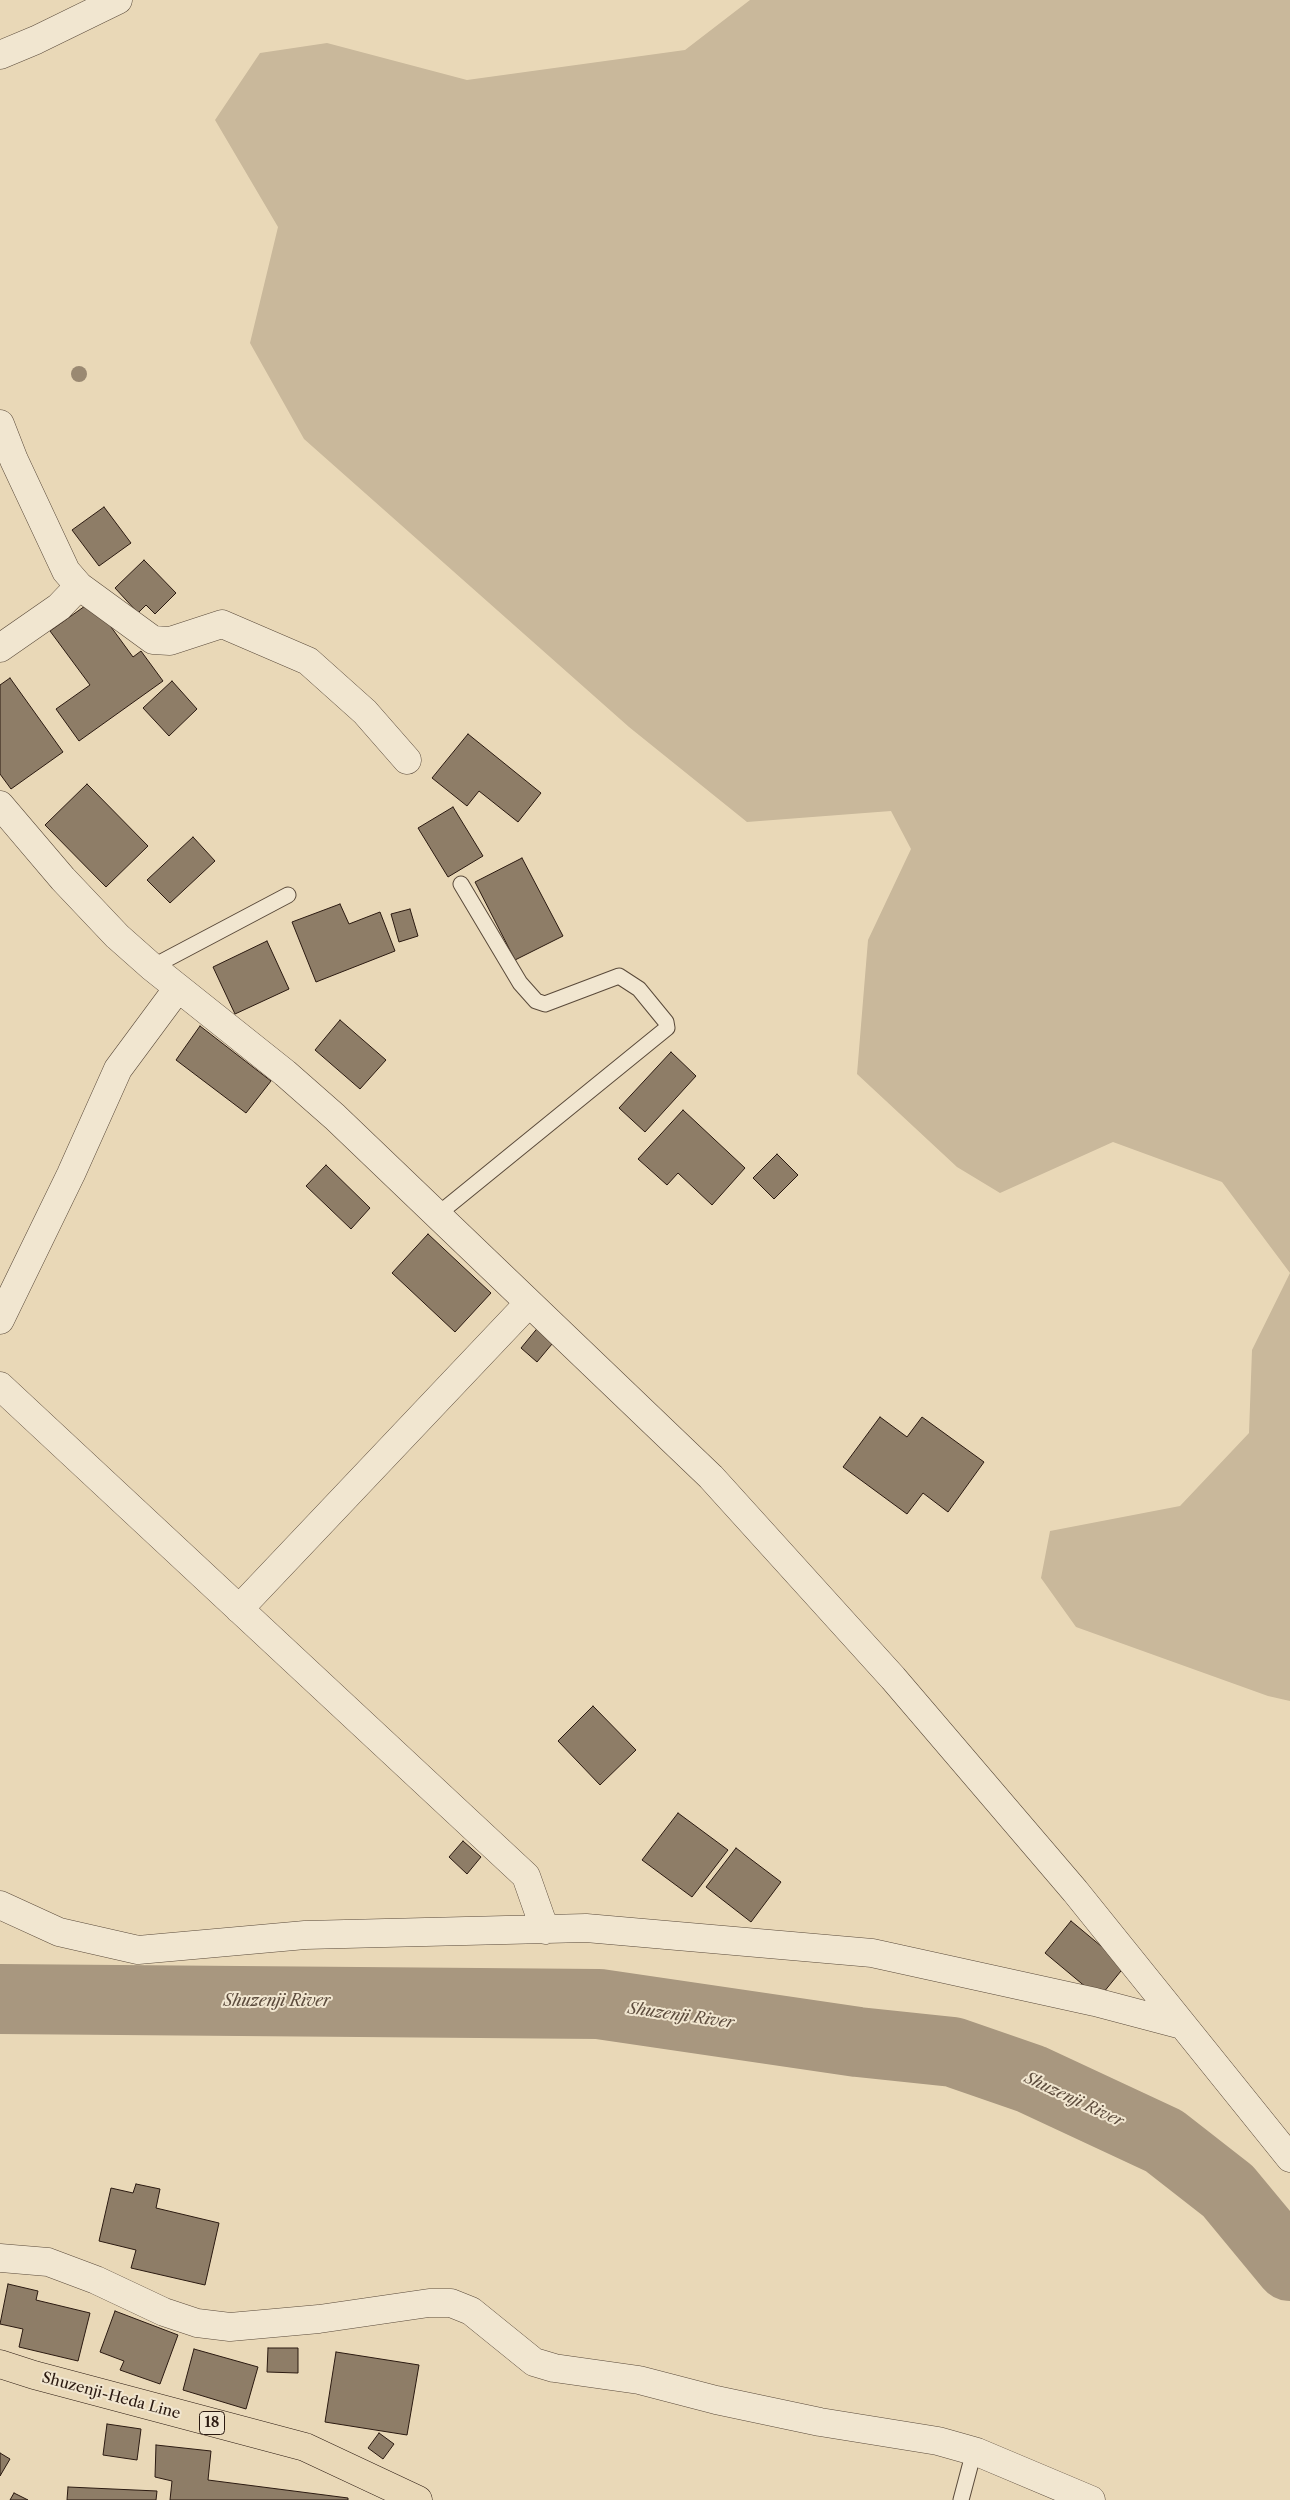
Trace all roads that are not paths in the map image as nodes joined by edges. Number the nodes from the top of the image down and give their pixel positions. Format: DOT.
graph roads {
  1 [pos="118,0"];
  2 [pos="0,55"];
  3 [pos="0,424"];
  4 [pos="79,586"];
  5 [pos="0,648"];
  6 [pos="407,760"];
  7 [pos="0,805"];
  8 [pos="461,884"];
  9 [pos="288,895"];
  10 [pos="152,967"];
  11 [pos="178,988"];
  12 [pos="437,1215"];
  13 [pos="528,1303"];
  14 [pos="0,1320"];
  15 [pos="0,1386"];
  16 [pos="239,1609"];
  17 [pos="0,1905"];
  18 [pos="545,1930"];
  19 [pos="1182,2024"];
  20 [pos="1290,2158"];
  21 [pos="0,2258"];
  22 [pos="0,2364"];
  23 [pos="974,2451"];
  24 [pos="418,2500"];
  25 [pos="961,2500"];
  26 [pos="1091,2500"];
  1 -- 2 [label="street"];
  3 -- 4 [label="street"];
  4 -- 5 [label="street"];
  4 -- 6 [label="street"];
  7 -- 10 [label="street"];
  8 -- 12 [label="lane"];
  9 -- 10 [label="lane"];
  10 -- 11 [label="street"];
  11 -- 12 [label="street"];
  11 -- 14 [label="street"];
  12 -- 13 [label="street"];
  13 -- 16 [label="street"];
  13 -- 19 [label="street"];
  15 -- 16 [label="street"];
  16 -- 18 [label="street"];
  17 -- 18 [label="street"];
  18 -- 19 [label="street"];
  19 -- 20 [label="street"];
  21 -- 23 [label="street"];
  22 -- 24 [label="main road, Shuzenji-Heda Line / 18"];
  23 -- 25 [label="lane"];
  23 -- 26 [label="street"];
}
